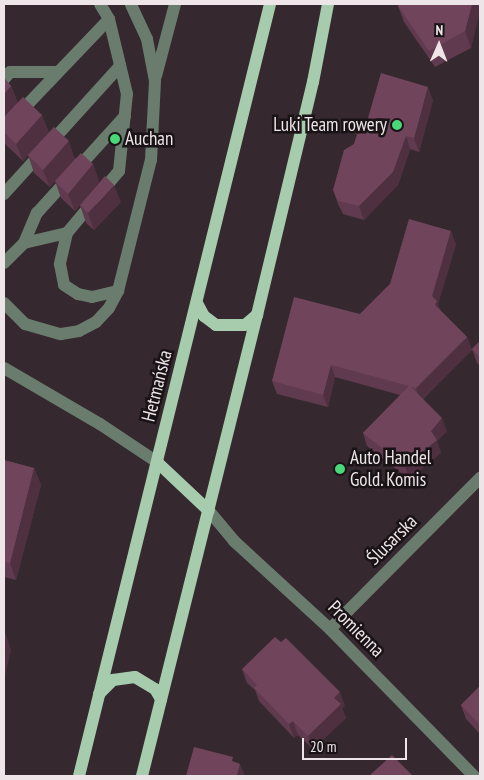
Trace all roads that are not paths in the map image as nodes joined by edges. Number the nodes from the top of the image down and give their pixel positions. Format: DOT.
graph roads {
  1 [pos="100,4"];
  2 [pos="131,4"];
  3 [pos="175,4"];
  4 [pos="270,4"];
  5 [pos="328,4"];
  6 [pos="109,19"];
  7 [pos="120,66"];
  8 [pos="58,72"];
  9 [pos="4,78"];
  10 [pos="154,80"];
  11 [pos="125,116"];
  12 [pos="4,128"];
  13 [pos="4,194"];
  14 [pos="67,233"];
  15 [pos="24,243"];
  16 [pos="4,263"];
  17 [pos="118,291"];
  18 [pos="4,303"];
  19 [pos="197,303"];
  20 [pos="257,315"];
  21 [pos="4,368"];
  22 [pos="157,462"];
  23 [pos="480,478"];
  24 [pos="209,511"];
  25 [pos="330,629"];
  26 [pos="98,696"];
  27 [pos="161,699"];
  28 [pos="79,776"];
  29 [pos="142,776"];
  30 [pos="474,776"];
  1 -- 6 [label="street"];
  2 -- 10 [label="street"];
  3 -- 10 [label="street"];
  4 -- 19 [label="main road, Hetmańska"];
  5 -- 20 [label="main road"];
  6 -- 7 [label="street"];
  6 -- 8 [label="street"];
  7 -- 11 [label="street"];
  7 -- 13 [label="street"];
  8 -- 9 [label="street"];
  8 -- 12 [label="street"];
  10 -- 17 [label="street"];
  11 -- 14 [label="street"];
  11 -- 15 [label="street"];
  14 -- 15 [label="street"];
  14 -- 17 [label="street"];
  15 -- 16 [label="street"];
  17 -- 18 [label="street"];
  19 -- 20 [label="main road"];
  19 -- 22 [label="main road, Hetmańska"];
  20 -- 24 [label="main road"];
  21 -- 22 [label="street"];
  22 -- 24 [label="main road"];
  22 -- 26 [label="main road, Hetmańska"];
  23 -- 25 [label="street, Ślusarska"];
  24 -- 25 [label="street, Promienna"];
  24 -- 27 [label="main road"];
  25 -- 30 [label="street, Promienna"];
  26 -- 27 [label="main road"];
  26 -- 28 [label="main road, Hetmańska"];
  27 -- 29 [label="main road"];
}
